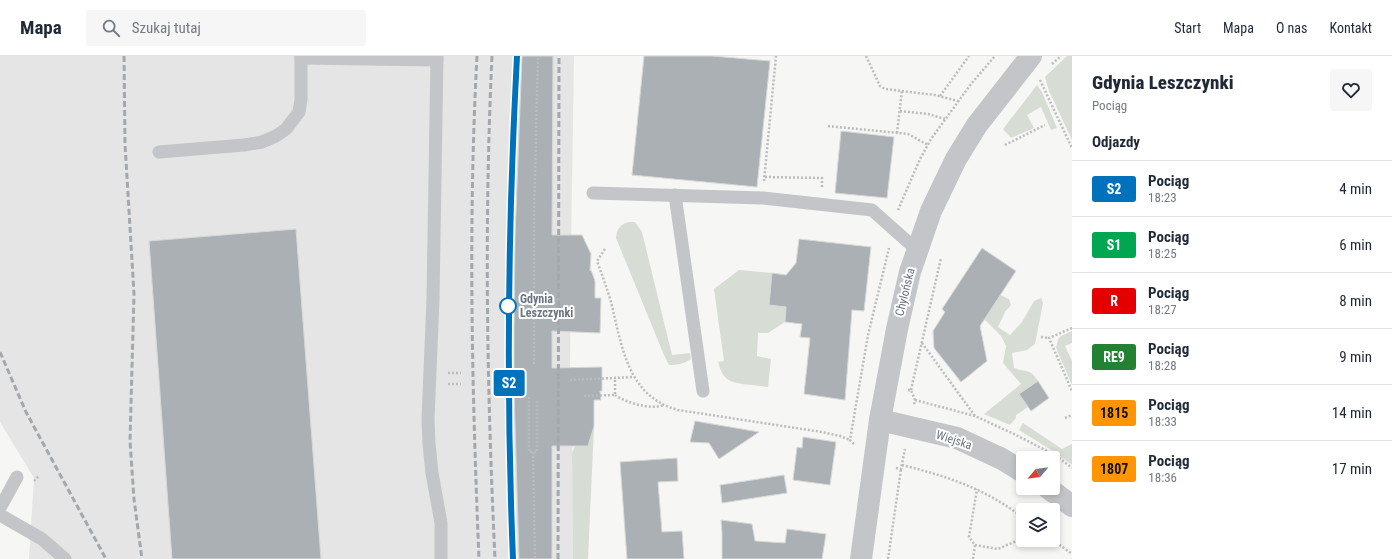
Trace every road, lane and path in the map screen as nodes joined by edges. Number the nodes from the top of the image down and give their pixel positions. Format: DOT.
graph roads {
  1 [pos="538,56"];
  2 [pos="776,56"];
  3 [pos="866,56"];
  4 [pos="969,56"];
  5 [pos="995,56"];
  6 [pos="1031,56"];
  7 [pos="301,57"];
  8 [pos="336,57"];
  9 [pos="437,58"];
  10 [pos="1039,78"];
  11 [pos="902,90"];
  12 [pos="940,96"];
  13 [pos="958,101"];
  14 [pos="900,111"];
  15 [pos="945,119"];
  16 [pos="1044,125"];
  17 [pos="828,126"];
  18 [pos="898,133"];
  19 [pos="928,145"];
  20 [pos="1005,145"];
  21 [pos="1072,148"];
  22 [pos="159,152"];
  23 [pos="765,177"];
  24 [pos="822,178"];
  25 [pos="592,193"];
  26 [pos="675,195"];
  27 [pos="763,198"];
  28 [pos="894,229"];
  29 [pos="917,250"];
  30 [pos="941,257"];
  31 [pos="1072,328"];
  32 [pos="1041,337"];
  33 [pos="1049,338"];
  34 [pos="922,342"];
  35 [pos="534,364"];
  36 [pos="634,377"];
  37 [pos="615,379"];
  38 [pos="570,380"];
  39 [pos="450,384"];
  40 [pos="461,384"];
  41 [pos="704,390"];
  42 [pos="911,390"];
  43 [pos="1072,391"];
  44 [pos="615,395"];
  45 [pos="584,396"];
  46 [pos="529,397"];
  47 [pos="915,400"];
  48 [pos="537,401"];
  49 [pos="664,405"];
  50 [pos="1072,415"];
  51 [pos="854,416"];
  52 [pos="975,416"];
  53 [pos="1065,418"];
  54 [pos="880,420"];
  55 [pos="533,452"];
  56 [pos="902,465"];
  57 [pos="1016,468"];
  58 [pos="1072,468"];
  59 [pos="901,469"];
  60 [pos="17,477"];
  61 [pos="977,489"];
  62 [pos="1057,495"];
  63 [pos="1072,506"];
  64 [pos="0,508"];
  65 [pos="1016,512"];
  66 [pos="0,515"];
  67 [pos="1016,541"];
  68 [pos="975,545"];
  69 [pos="1060,545"];
  70 [pos="1072,554"];
  71 [pos="65,559"];
  72 [pos="440,559"];
  73 [pos="535,559"];
  74 [pos="861,559"];
  75 [pos="888,559"];
  76 [pos="973,559"];
  1 -- 35 [label="path"];
  2 -- 23 [label="path"];
  3 -- 11 [label="path"];
  4 -- 12 [label="path"];
  5 -- 13 [label="path"];
  6 -- 29 [label="street, Chylońska"];
  7 -- 8 [label="lane"];
  7 -- 22 [label="lane"];
  8 -- 9 [label="lane"];
  9 -- 72 [label="lane"];
  10 -- 21 [label="path"];
  11 -- 12 [label="path"];
  11 -- 14 [label="path"];
  12 -- 13 [label="path"];
  13 -- 15 [label="path"];
  14 -- 15 [label="path"];
  14 -- 18 [label="path"];
  15 -- 19 [label="path"];
  16 -- 20 [label="path"];
  17 -- 18 [label="path"];
  18 -- 19 [label="path"];
  19 -- 28 [label="path"];
  23 -- 24 [label="path"];
  23 -- 27 [label="path"];
  25 -- 26 [label="lane"];
  26 -- 27 [label="lane"];
  26 -- 41 [label="lane"];
  27 -- 28 [label="lane"];
  28 -- 29 [label="lane"];
  28 -- 51 [label="path"];
  29 -- 54 [label="street, Chylońska"];
  30 -- 34 [label="path"];
  31 -- 33 [label="path"];
  32 -- 33 [label="path"];
  33 -- 43 [label="path"];
  34 -- 42 [label="path"];
  34 -- 52 [label="path"];
  36 -- 37 [label="path"];
  37 -- 38 [label="path"];
  37 -- 44 [label="path"];
  39 -- 40 [label="path"];
  44 -- 45 [label="path"];
  44 -- 49 [label="path"];
  46 -- 55 [label="path"];
  47 -- 52 [label="path"];
  48 -- 55 [label="path"];
  50 -- 53 [label="path"];
  52 -- 58 [label="path"];
  54 -- 57 [label="street, Wiejska"];
  54 -- 74 [label="street, Chylońska"];
  55 -- 73 [label="path"];
  56 -- 61 [label="path"];
  59 -- 75 [label="path"];
  60 -- 64 [label="lane"];
  61 -- 65 [label="path"];
  61 -- 68 [label="path"];
  62 -- 63 [label="street"];
  66 -- 71 [label="lane"];
  67 -- 68 [label="path"];
  68 -- 76 [label="path"];
  69 -- 70 [label="path"];
}
